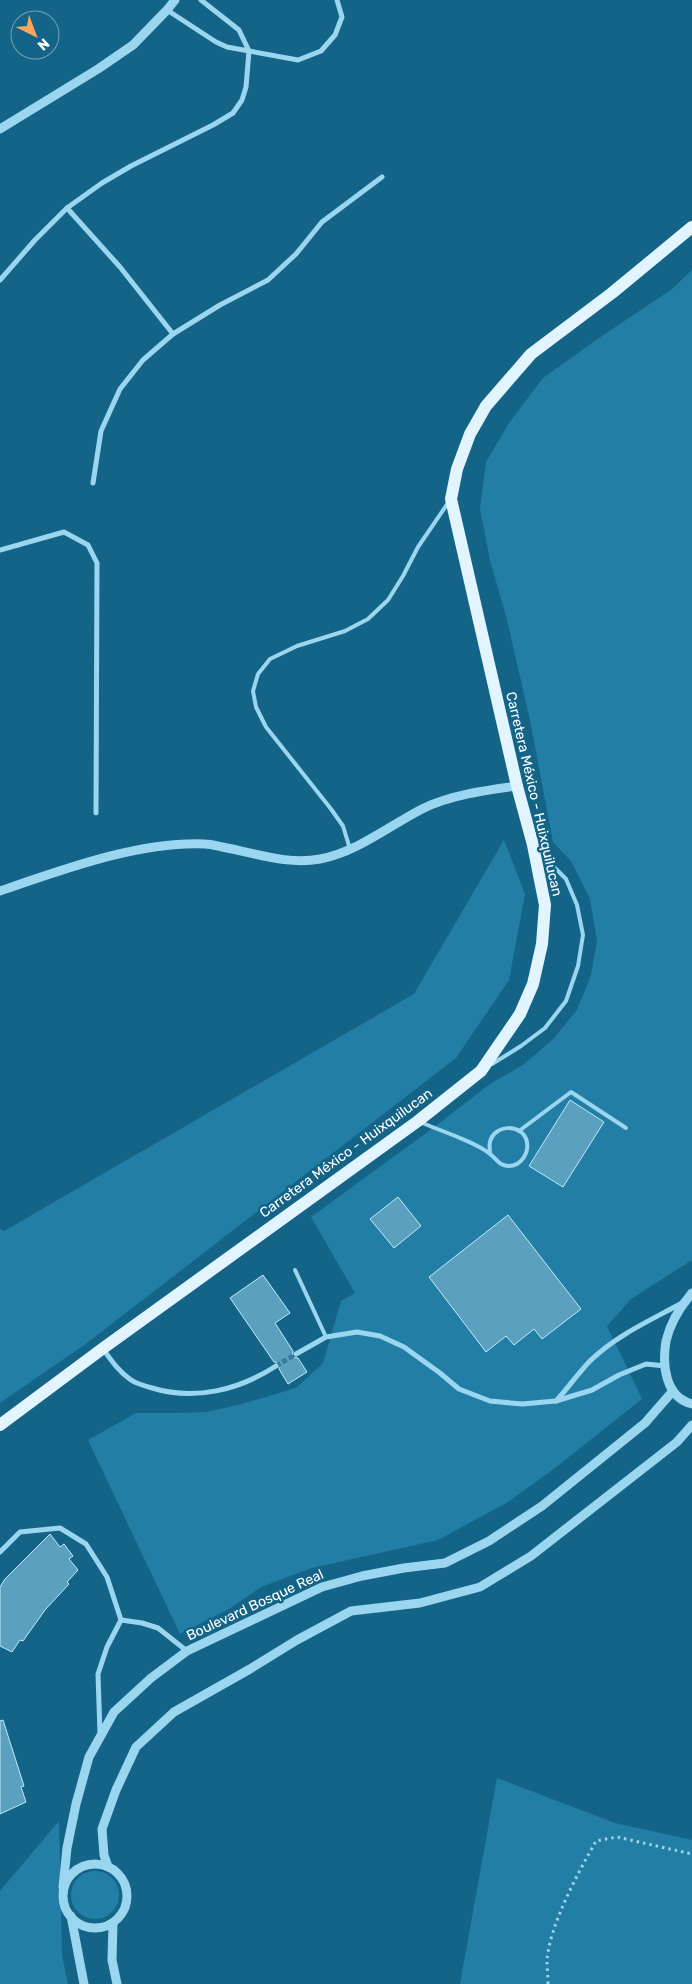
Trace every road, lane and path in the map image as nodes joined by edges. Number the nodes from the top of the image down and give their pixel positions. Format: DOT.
graph roads {
  1 [pos="175,0"];
  2 [pos="200,0"];
  3 [pos="337,0"];
  4 [pos="167,10"];
  5 [pos="249,51"];
  6 [pos="0,129"];
  7 [pos="382,177"];
  8 [pos="67,208"];
  9 [pos="692,227"];
  10 [pos="0,280"];
  11 [pos="173,334"];
  12 [pos="93,483"];
  13 [pos="451,499"];
  14 [pos="0,550"];
  15 [pos="517,786"];
  16 [pos="96,813"];
  17 [pos="533,845"];
  18 [pos="350,849"];
  19 [pos="0,891"];
  20 [pos="481,1071"];
  21 [pos="418,1121"];
  22 [pos="626,1128"];
  23 [pos="520,1131"];
  24 [pos="490,1154"];
  25 [pos="295,1270"];
  26 [pos="692,1293"];
  27 [pos="684,1302"];
  28 [pos="326,1337"];
  29 [pos="102,1349"];
  30 [pos="296,1354"];
  31 [pos="276,1366"];
  32 [pos="666,1366"];
  33 [pos="672,1392"];
  34 [pos="556,1401"];
  35 [pos="692,1404"];
  36 [pos="0,1424"];
  37 [pos="692,1425"];
  38 [pos="0,1552"];
  39 [pos="121,1620"];
  40 [pos="187,1652"];
  41 [pos="100,1737"];
  42 [pos="692,1854"];
  43 [pos="108,1867"];
  44 [pos="63,1887"];
  45 [pos="71,1916"];
  46 [pos="113,1923"];
  47 [pos="84,1984"];
  48 [pos="117,1984"];
  49 [pos="548,1984"];
  1 -- 4 [label="street"];
  2 -- 5 [label="street"];
  3 -- 5 [label="street"];
  4 -- 5 [label="street"];
  4 -- 6 [label="street"];
  5 -- 8 [label="street"];
  7 -- 11 [label="street"];
  8 -- 10 [label="street"];
  8 -- 11 [label="street"];
  9 -- 13 [label="main road, Carretera México - Huixquilucan"];
  11 -- 12 [label="street"];
  13 -- 15 [label="main road, Carretera México - Huixquilucan"];
  13 -- 18 [label="lane"];
  14 -- 16 [label="street"];
  15 -- 17 [label="main road, Carretera México - Huixquilucan"];
  15 -- 18 [label="street"];
  17 -- 20 [label="main road, Carretera México - Huixquilucan"];
  17 -- 20 [label="lane"];
  18 -- 19 [label="street"];
  20 -- 21 [label="main road, Carretera México - Huixquilucan"];
  21 -- 24 [label="lane"];
  21 -- 29 [label="main road, Carretera México - Huixquilucan"];
  22 -- 23 [label="lane"];
  23 -- 24 [label="lane"];
  23 -- 24 [label="lane"];
  25 -- 28 [label="lane"];
  26 -- 27 [label="street"];
  27 -- 32 [label="street"];
  27 -- 34 [label="street"];
  28 -- 30 [label="street"];
  28 -- 34 [label="street"];
  29 -- 31 [label="street"];
  29 -- 36 [label="main road, Carretera México - Huixquilucan"];
  32 -- 33 [label="street"];
  32 -- 34 [label="street"];
  33 -- 35 [label="street"];
  33 -- 40 [label="street, Boulevard Bosque Real"];
  37 -- 43 [label="street"];
  38 -- 39 [label="street"];
  39 -- 40 [label="street"];
  39 -- 41 [label="street"];
  40 -- 41 [label="street, Boulevard Bosque Real"];
  41 -- 44 [label="street, Boulevard Bosque Real"];
  42 -- 49 [label="path"];
  43 -- 44 [label="street"];
  43 -- 46 [label="street"];
  44 -- 45 [label="street"];
  45 -- 46 [label="street"];
  45 -- 47 [label="street"];
  46 -- 48 [label="street"];
}
